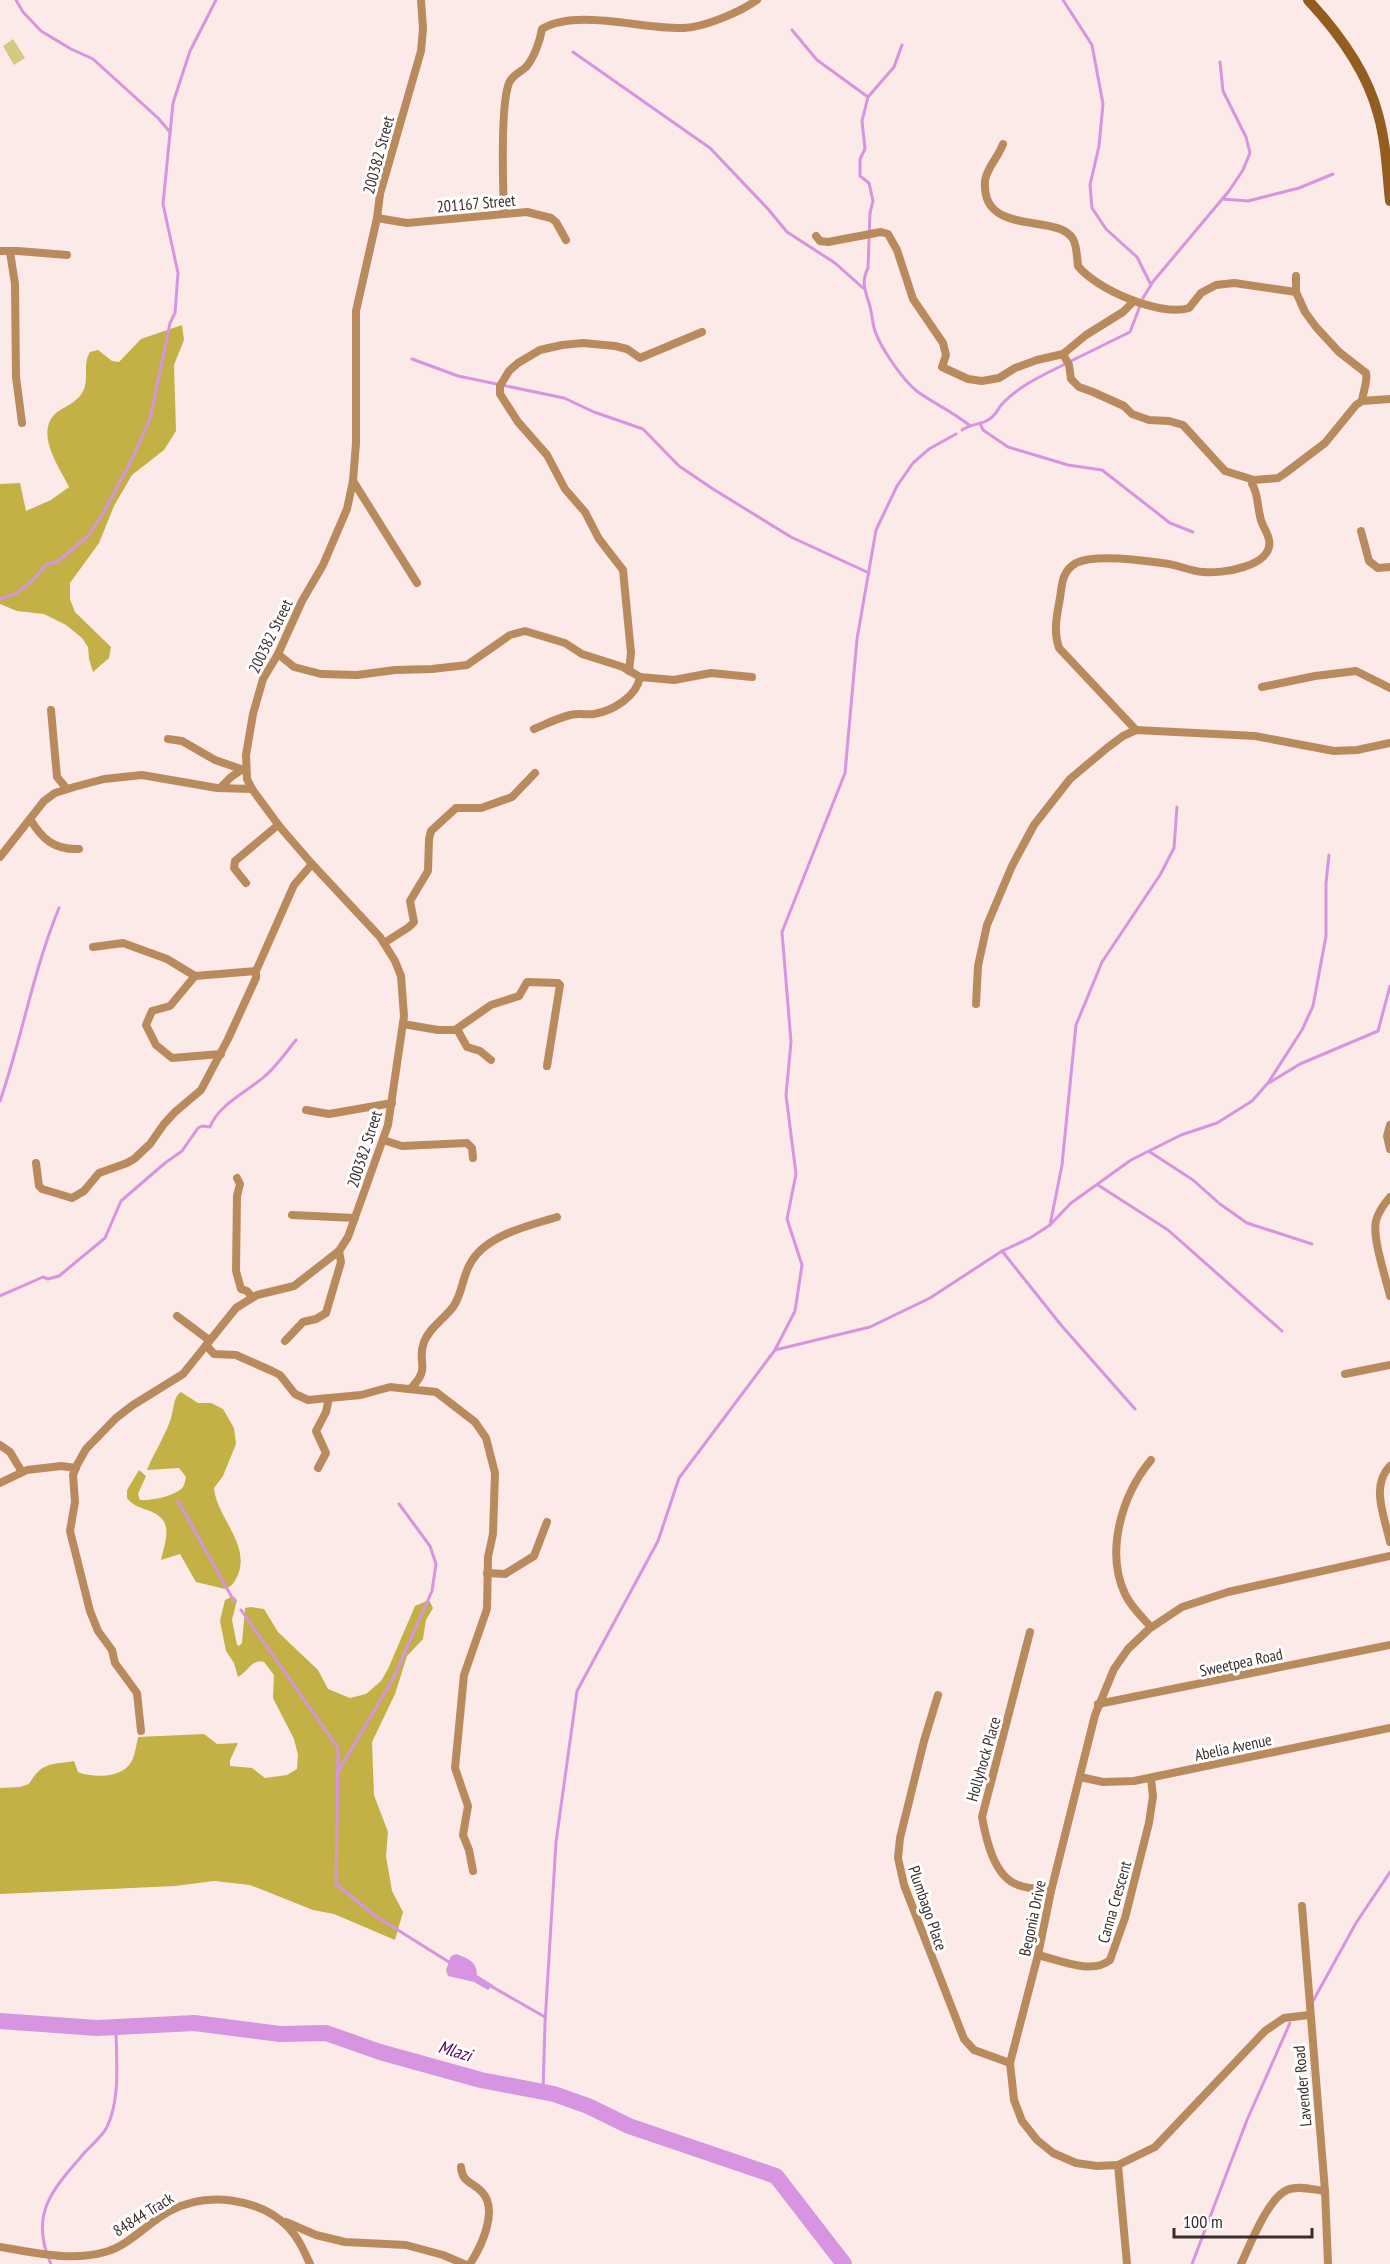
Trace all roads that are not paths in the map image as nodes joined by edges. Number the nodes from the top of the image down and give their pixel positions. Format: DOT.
graph roads {
  1 [pos="421,0"];
  2 [pos="757,0"];
  3 [pos="1308,0"];
  4 [pos="1003,144"];
  5 [pos="1390,201"];
  6 [pos="504,214"];
  7 [pos="377,218"];
  8 [pos="816,236"];
  9 [pos="566,240"];
  10 [pos="0,252"];
  11 [pos="10,252"];
  12 [pos="67,255"];
  13 [pos="1296,276"];
  14 [pos="1296,292"];
  15 [pos="1134,301"];
  16 [pos="702,332"];
  17 [pos="1064,354"];
  18 [pos="1390,399"];
  19 [pos="1362,401"];
  20 [pos="22,423"];
  21 [pos="1254,480"];
  22 [pos="353,481"];
  23 [pos="1361,531"];
  24 [pos="1390,567"];
  25 [pos="417,583"];
  26 [pos="278,654"];
  27 [pos="629,671"];
  28 [pos="640,677"];
  29 [pos="752,677"];
  30 [pos="1262,687"];
  31 [pos="1390,688"];
  32 [pos="51,710"];
  33 [pos="534,729"];
  34 [pos="1136,730"];
  35 [pos="168,739"];
  36 [pos="1390,742"];
  37 [pos="244,769"];
  38 [pos="535,773"];
  39 [pos="219,788"];
  40 [pos="67,789"];
  41 [pos="252,789"];
  42 [pos="30,819"];
  43 [pos="278,825"];
  44 [pos="79,849"];
  45 [pos="0,857"];
  46 [pos="312,864"];
  47 [pos="246,883"];
  48 [pos="384,943"];
  49 [pos="93,947"];
  50 [pos="256,971"];
  51 [pos="195,976"];
  52 [pos="976,1004"];
  53 [pos="404,1024"];
  54 [pos="457,1029"];
  55 [pos="221,1054"];
  56 [pos="491,1060"];
  57 [pos="547,1066"];
  58 [pos="392,1103"];
  59 [pos="306,1110"];
  60 [pos="1390,1125"];
  61 [pos="384,1140"];
  62 [pos="1390,1149"];
  63 [pos="473,1158"];
  64 [pos="36,1163"];
  65 [pos="237,1178"];
  66 [pos="1390,1190"];
  67 [pos="1389,1199"];
  68 [pos="292,1215"];
  69 [pos="557,1217"];
  70 [pos="355,1218"];
  71 [pos="339,1251"];
  72 [pos="1390,1296"];
  73 [pos="252,1297"];
  74 [pos="177,1316"];
  75 [pos="285,1341"];
  76 [pos="207,1342"];
  77 [pos="1390,1365"];
  78 [pos="1345,1374"];
  79 [pos="411,1388"];
  80 [pos="329,1398"];
  81 [pos="0,1444"];
  82 [pos="1151,1460"];
  83 [pos="1390,1466"];
  84 [pos="76,1468"];
  85 [pos="318,1468"];
  86 [pos="22,1472"];
  87 [pos="0,1483"];
  88 [pos="547,1522"];
  89 [pos="1390,1542"];
  90 [pos="1390,1556"];
  91 [pos="487,1573"];
  92 [pos="1151,1627"];
  93 [pos="1030,1632"];
  94 [pos="1390,1645"];
  95 [pos="938,1695"];
  96 [pos="1098,1704"];
  97 [pos="1390,1728"];
  98 [pos="141,1731"];
  99 [pos="1080,1777"];
  100 [pos="1150,1779"];
  101 [pos="473,1870"];
  102 [pos="1051,1891"];
  103 [pos="1302,1906"];
  104 [pos="1038,1955"];
  105 [pos="1309,2015"];
  106 [pos="1010,2063"];
  107 [pos="1118,2165"];
  108 [pos="461,2167"];
  109 [pos="1324,2191"];
  110 [pos="277,2217"];
  111 [pos="0,2247"];
  112 [pos="310,2264"];
  113 [pos="464,2264"];
  114 [pos="470,2264"];
  115 [pos="1127,2264"];
  116 [pos="1241,2264"];
  117 [pos="1328,2264"];
  1 -- 7 [label="street, 200382 Street"];
  2 -- 6 [label="street"];
  3 -- 5 [label="street"];
  4 -- 15 [label="street"];
  6 -- 7 [label="street, 201167 Street"];
  6 -- 9 [label="street, 201167 Street"];
  7 -- 22 [label="street, 200382 Street"];
  8 -- 17 [label="street"];
  10 -- 11 [label="street"];
  11 -- 12 [label="street"];
  11 -- 20 [label="street"];
  13 -- 14 [label="street"];
  14 -- 15 [label="street"];
  14 -- 19 [label="street"];
  15 -- 17 [label="street"];
  16 -- 27 [label="street"];
  17 -- 21 [label="street"];
  18 -- 19 [label="street"];
  19 -- 21 [label="street"];
  21 -- 34 [label="street"];
  22 -- 25 [label="street"];
  22 -- 26 [label="street, 200382 Street"];
  23 -- 24 [label="street"];
  26 -- 27 [label="street"];
  26 -- 37 [label="street, 200382 Street"];
  27 -- 28 [label="street"];
  28 -- 29 [label="street"];
  28 -- 33 [label="street"];
  30 -- 31 [label="street"];
  32 -- 40 [label="street"];
  34 -- 36 [label="street"];
  34 -- 52 [label="street"];
  35 -- 37 [label="street"];
  37 -- 39 [label="street"];
  37 -- 41 [label="street, 200382 Street"];
  38 -- 48 [label="street"];
  39 -- 40 [label="street"];
  39 -- 41 [label="street"];
  40 -- 42 [label="street"];
  41 -- 43 [label="street, 200382 Street"];
  42 -- 44 [label="street"];
  42 -- 45 [label="street"];
  43 -- 46 [label="street, 200382 Street"];
  43 -- 47 [label="street"];
  46 -- 48 [label="street, 200382 Street"];
  46 -- 50 [label="street"];
  48 -- 53 [label="street, 200382 Street"];
  49 -- 51 [label="street"];
  50 -- 51 [label="street"];
  50 -- 55 [label="street"];
  51 -- 55 [label="street"];
  53 -- 54 [label="street"];
  53 -- 58 [label="street, 200382 Street"];
  54 -- 56 [label="street"];
  54 -- 57 [label="street"];
  55 -- 64 [label="street"];
  58 -- 59 [label="street"];
  58 -- 61 [label="street, 200382 Street"];
  60 -- 62 [label="street"];
  61 -- 63 [label="street"];
  61 -- 70 [label="street, 200382 Street"];
  65 -- 73 [label="street"];
  66 -- 67 [label="street"];
  67 -- 72 [label="street"];
  68 -- 70 [label="street"];
  69 -- 79 [label="street"];
  70 -- 71 [label="street, 200382 Street"];
  71 -- 73 [label="street, 200382 Street"];
  71 -- 75 [label="street"];
  73 -- 76 [label="street"];
  74 -- 76 [label="street"];
  76 -- 80 [label="street"];
  76 -- 84 [label="street"];
  77 -- 78 [label="street"];
  79 -- 80 [label="street"];
  79 -- 91 [label="street"];
  80 -- 85 [label="street"];
  81 -- 86 [label="street"];
  82 -- 92 [label="street"];
  83 -- 89 [label="street"];
  84 -- 86 [label="street"];
  84 -- 98 [label="street"];
  86 -- 87 [label="street"];
  88 -- 91 [label="street"];
  90 -- 92 [label="street, Begonia Drive"];
  91 -- 101 [label="street"];
  92 -- 96 [label="street, Begonia Drive"];
  93 -- 102 [label="street, Hollyhock Place"];
  94 -- 96 [label="street, Sweetpea Road"];
  95 -- 106 [label="street, Plumbago Place"];
  96 -- 99 [label="street, Begonia Drive"];
  97 -- 100 [label="street, Abelia Avenue"];
  99 -- 100 [label="street, Abelia Avenue"];
  99 -- 102 [label="street, Begonia Drive"];
  100 -- 104 [label="street, Canna Crescent"];
  102 -- 104 [label="street, Begonia Drive"];
  103 -- 105 [label="street, Lavender Road"];
  104 -- 106 [label="street, Begonia Drive"];
  105 -- 107 [label="street, Begonia Drive"];
  105 -- 109 [label="street, Lavender Road"];
  106 -- 107 [label="street, Begonia Drive"];
  107 -- 115 [label="street"];
  108 -- 114 [label="street"];
  109 -- 116 [label="street"];
  109 -- 117 [label="street, Lavender Road"];
  110 -- 111 [label="street, 84844 Track"];
  110 -- 112 [label="street, 84844 Track"];
  110 -- 113 [label="street"];
}
